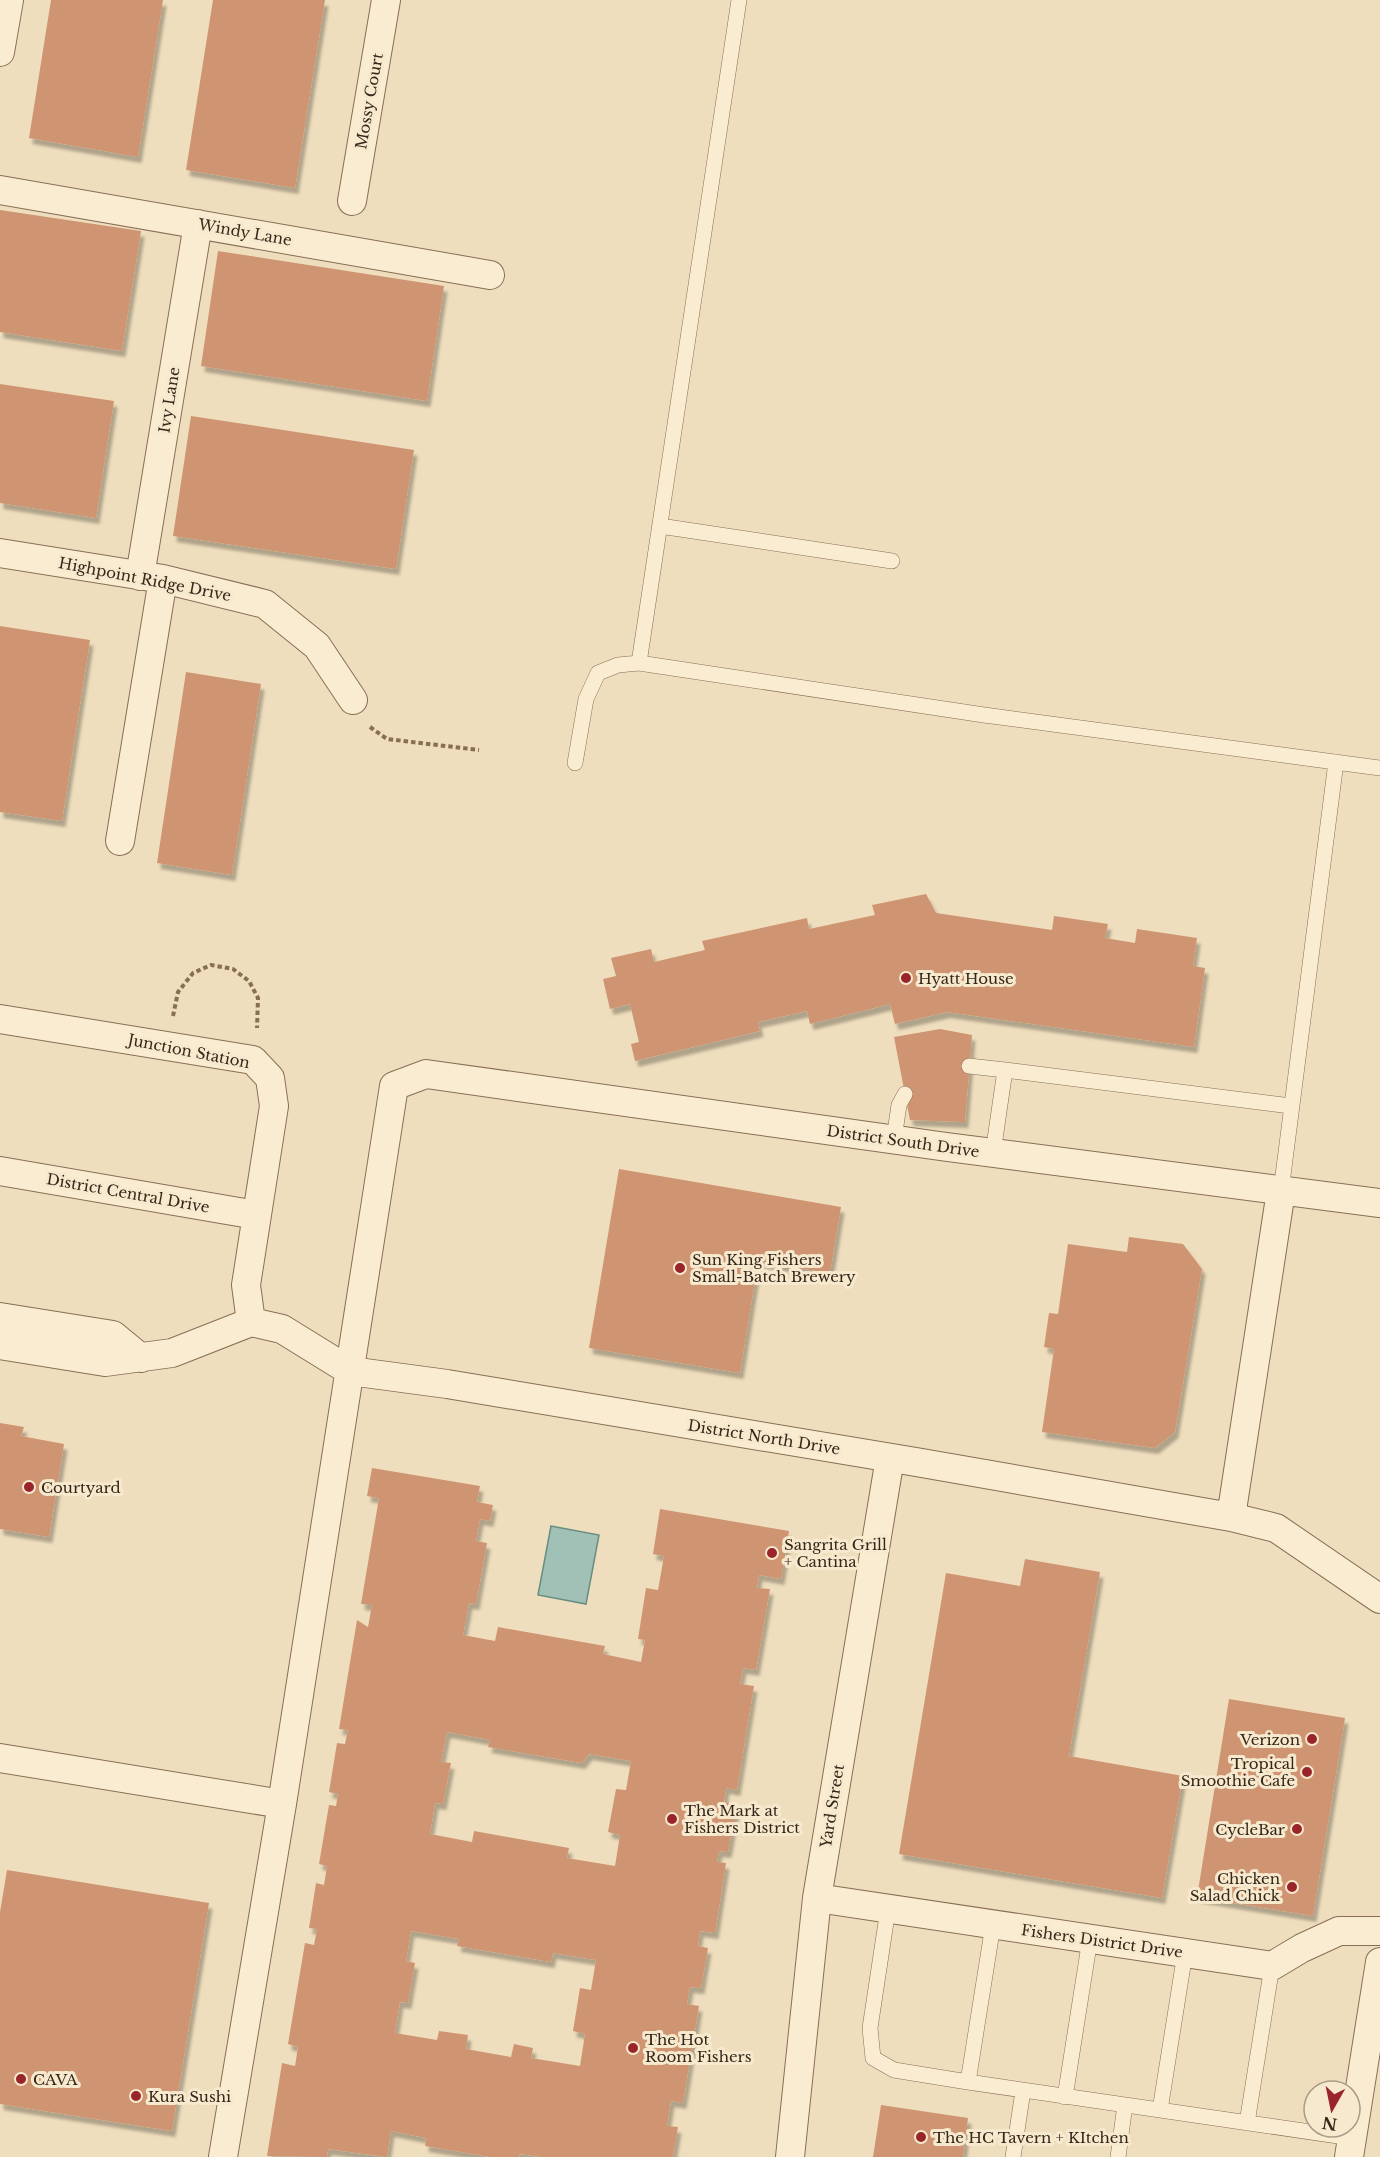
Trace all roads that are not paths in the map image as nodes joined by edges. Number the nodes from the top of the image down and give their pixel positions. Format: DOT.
graph roads {
  1 [pos="9,0"];
  2 [pos="386,0"];
  3 [pos="739,0"];
  4 [pos="0,52"];
  5 [pos="0,190"];
  6 [pos="352,201"];
  7 [pos="198,224"];
  8 [pos="490,275"];
  9 [pos="660,526"];
  10 [pos="0,553"];
  11 [pos="892,561"];
  12 [pos="152,578"];
  13 [pos="639,663"];
  14 [pos="353,700"];
  15 [pos="575,762"];
  16 [pos="1336,762"];
  17 [pos="1380,768"];
  18 [pos="120,841"];
  19 [pos="0,1019"];
  20 [pos="969,1066"];
  21 [pos="1005,1070"];
  22 [pos="905,1095"];
  23 [pos="1291,1106"];
  24 [pos="894,1139"];
  25 [pos="993,1153"];
  26 [pos="0,1171"];
  27 [pos="1281,1191"];
  28 [pos="1380,1203"];
  29 [pos="256,1215"];
  30 [pos="0,1317"];
  31 [pos="251,1322"];
  32 [pos="0,1345"];
  33 [pos="141,1358"];
  34 [pos="350,1371"];
  35 [pos="890,1458"];
  36 [pos="1231,1517"];
  37 [pos="1380,1599"];
  38 [pos="0,1758"];
  39 [pos="282,1804"];
  40 [pos="817,1898"];
  41 [pos="888,1909"];
  42 [pos="993,1924"];
  43 [pos="1380,1931"];
  44 [pos="1090,1939"];
  45 [pos="1185,1953"];
  46 [pos="1380,1962"];
  47 [pos="1272,1966"];
  48 [pos="969,2082"];
  49 [pos="1023,2091"];
  50 [pos="1065,2097"];
  51 [pos="1125,2105"];
  52 [pos="1160,2110"];
  53 [pos="1248,2123"];
  54 [pos="1351,2147"];
  55 [pos="223,2157"];
  56 [pos="790,2157"];
  57 [pos="1013,2157"];
  58 [pos="1118,2157"];
  1 -- 4 [label="street"];
  2 -- 6 [label="street, Mossy Court"];
  3 -- 9 [label="lane"];
  5 -- 7 [label="street, Windy Lane"];
  7 -- 8 [label="street, Windy Lane"];
  7 -- 12 [label="street, Ivy Lane"];
  9 -- 11 [label="lane"];
  9 -- 13 [label="lane"];
  10 -- 12 [label="street, Highpoint Ridge Drive"];
  12 -- 14 [label="street, Highpoint Ridge Drive"];
  12 -- 18 [label="street, Ivy Lane"];
  13 -- 15 [label="lane"];
  13 -- 16 [label="lane"];
  16 -- 17 [label="lane"];
  16 -- 23 [label="lane"];
  19 -- 29 [label="street, Junction Station"];
  20 -- 21 [label="lane"];
  21 -- 23 [label="lane"];
  21 -- 25 [label="lane"];
  22 -- 24 [label="lane"];
  23 -- 27 [label="lane"];
  24 -- 25 [label="street, District South Drive"];
  24 -- 34 [label="street, District South Drive"];
  25 -- 27 [label="street, District South Drive"];
  26 -- 29 [label="street, District Central Drive"];
  27 -- 28 [label="street, District South Drive"];
  27 -- 36 [label="street"];
  29 -- 31 [label="street, Junction Station"];
  30 -- 33 [label="street"];
  31 -- 33 [label="street"];
  31 -- 34 [label="street, District North Drive"];
  32 -- 33 [label="street"];
  34 -- 35 [label="street, District North Drive"];
  34 -- 39 [label="street"];
  35 -- 36 [label="street, District North Drive"];
  35 -- 40 [label="street, Yard Street"];
  36 -- 37 [label="street, District North Drive"];
  38 -- 39 [label="street"];
  39 -- 55 [label="street"];
  40 -- 41 [label="street, Fishers District Drive"];
  40 -- 56 [label="street, Yard Street"];
  41 -- 42 [label="street, Fishers District Drive"];
  41 -- 48 [label="lane"];
  42 -- 44 [label="street, Fishers District Drive"];
  42 -- 48 [label="lane"];
  43 -- 47 [label="street"];
  44 -- 45 [label="street, Fishers District Drive"];
  44 -- 50 [label="lane"];
  45 -- 47 [label="street, Fishers District Drive"];
  45 -- 52 [label="lane"];
  46 -- 54 [label="street"];
  47 -- 53 [label="lane"];
  48 -- 49 [label="lane"];
  49 -- 50 [label="lane"];
  49 -- 57 [label="lane"];
  50 -- 51 [label="lane"];
  51 -- 52 [label="lane"];
  51 -- 58 [label="lane"];
  52 -- 53 [label="lane"];
  53 -- 54 [label="lane"];
}
